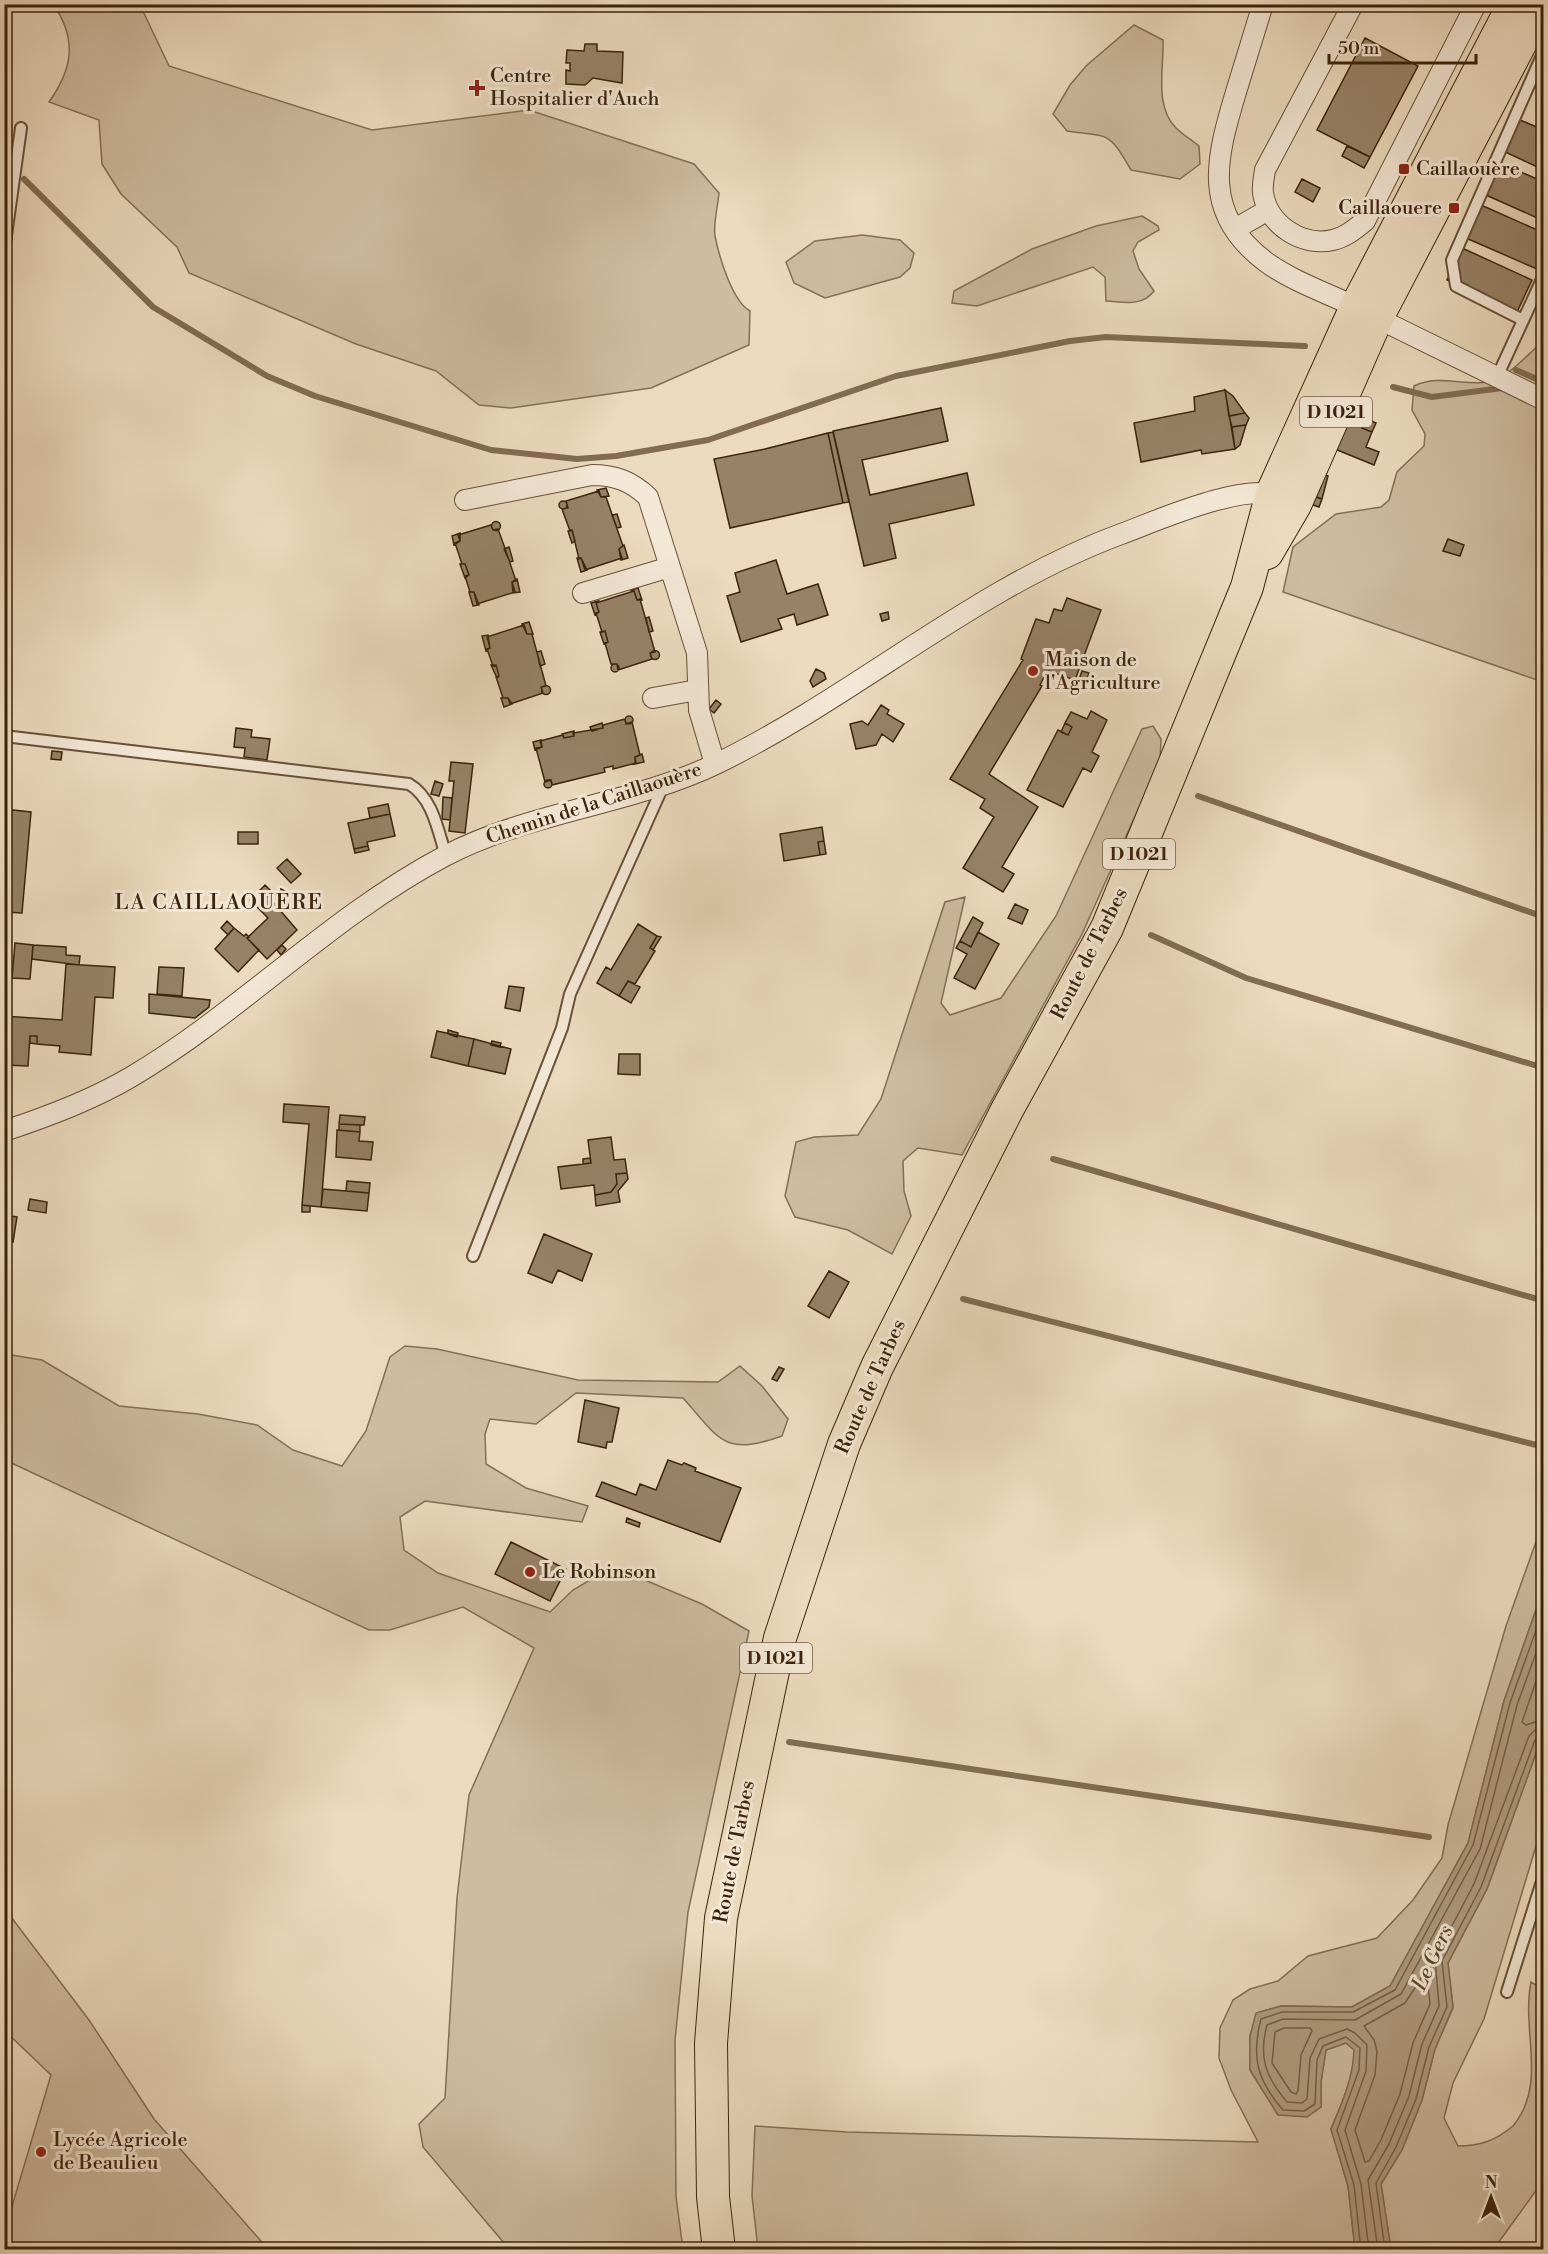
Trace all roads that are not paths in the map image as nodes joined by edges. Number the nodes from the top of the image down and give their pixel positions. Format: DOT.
graph roads {
  1 [pos="1263,4"];
  2 [pos="1353,4"];
  3 [pos="1476,4"];
  4 [pos="1514,4"];
  5 [pos="1541,4"];
  6 [pos="1544,51"];
  7 [pos="21,128"];
  8 [pos="1268,210"];
  9 [pos="1235,229"];
  10 [pos="4,250"];
  11 [pos="1544,274"];
  12 [pos="1367,313"];
  13 [pos="1523,320"];
  14 [pos="1497,377"];
  15 [pos="1544,400"];
  16 [pos="1284,499"];
  17 [pos="465,500"];
  18 [pos="670,567"];
  19 [pos="583,593"];
  20 [pos="697,690"];
  21 [pos="653,698"];
  22 [pos="4,736"];
  23 [pos="715,764"];
  24 [pos="664,784"];
  25 [pos="446,856"];
  26 [pos="4,1131"];
  27 [pos="474,1256"];
  28 [pos="1544,1875"];
  29 [pos="1507,1992"];
  30 [pos="719,2250"];
  1 -- 9 [label="street"];
  2 -- 8 [label="street"];
  3 -- 8 [label="street"];
  4 -- 12 [label="main road, D 1021"];
  5 -- 12 [label="main road, D 1021"];
  6 -- 13 [label="lane"];
  7 -- 10 [label="lane"];
  8 -- 9 [label="street"];
  9 -- 12 [label="street"];
  11 -- 13 [label="lane"];
  12 -- 14 [label="street"];
  12 -- 16 [label="main road, D 1021"];
  13 -- 14 [label="lane"];
  14 -- 15 [label="street"];
  16 -- 23 [label="street, Chemin de la Caillaouère"];
  16 -- 30 [label="main road, Route de Tarbes / D 1021"];
  17 -- 18 [label="street"];
  18 -- 19 [label="street"];
  18 -- 20 [label="street"];
  20 -- 21 [label="street"];
  20 -- 23 [label="street"];
  22 -- 25 [label="lane"];
  23 -- 24 [label="street, Chemin de la Caillaouère"];
  24 -- 25 [label="street, Chemin de la Caillaouère"];
  24 -- 27 [label="lane"];
  25 -- 26 [label="street, Chemin de la Caillaouère"];
  28 -- 29 [label="lane"];
}
